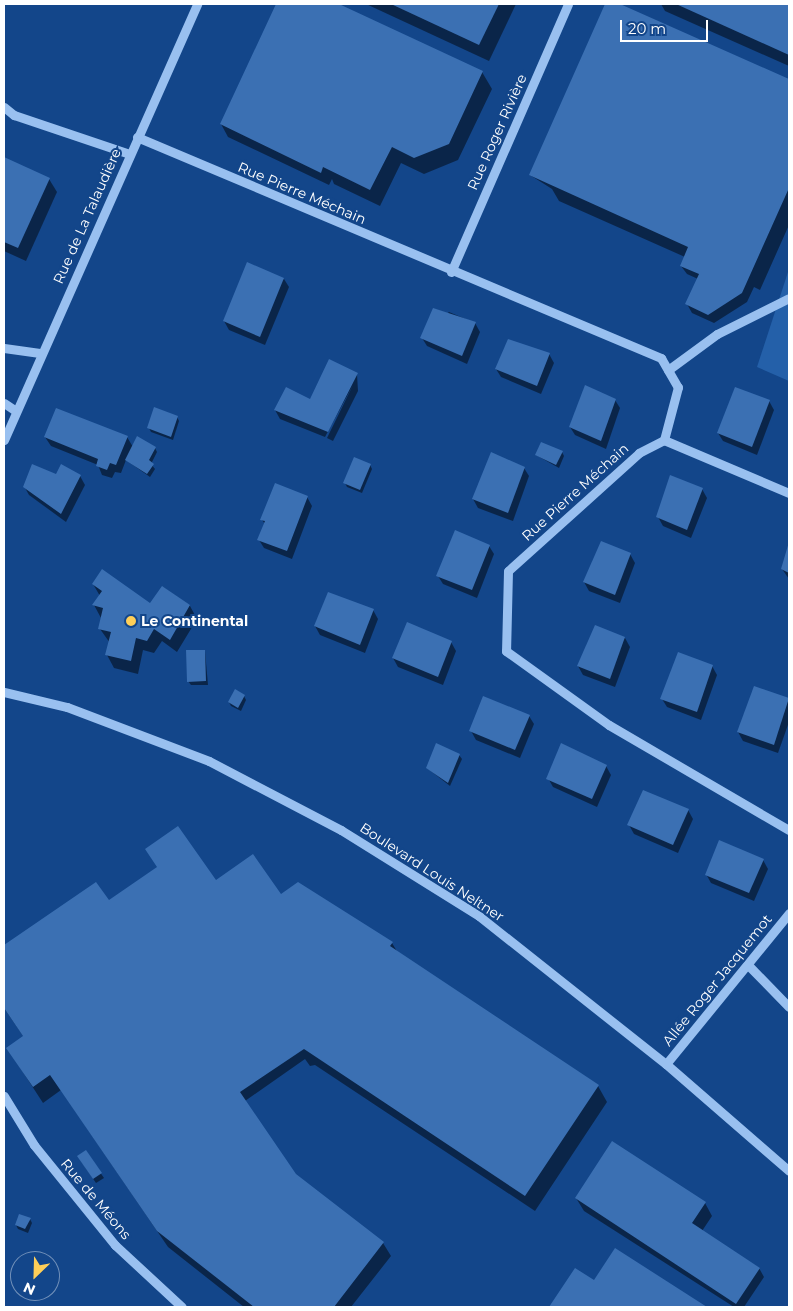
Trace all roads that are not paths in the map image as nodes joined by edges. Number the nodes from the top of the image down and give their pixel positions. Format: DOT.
graph roads {
  1 [pos="197,4"];
  2 [pos="568,4"];
  3 [pos="4,107"];
  4 [pos="137,137"];
  5 [pos="130,154"];
  6 [pos="451,272"];
  7 [pos="789,298"];
  8 [pos="4,348"];
  9 [pos="40,353"];
  10 [pos="668,370"];
  11 [pos="4,403"];
  12 [pos="16,411"];
  13 [pos="4,440"];
  14 [pos="664,440"];
  15 [pos="789,493"];
  16 [pos="4,692"];
  17 [pos="789,830"];
  18 [pos="789,913"];
  19 [pos="749,966"];
  20 [pos="789,1007"];
  21 [pos="666,1064"];
  22 [pos="4,1096"];
  23 [pos="789,1171"];
  24 [pos="182,1307"];
  1 -- 4 [label="street, Rue de La Talaudière"];
  2 -- 6 [label="street, Rue Roger Rivière"];
  3 -- 5 [label="street"];
  4 -- 5 [label="street, Rue de La Talaudière"];
  4 -- 6 [label="street, Rue Pierre Méchain"];
  5 -- 9 [label="street, Rue de La Talaudière"];
  6 -- 10 [label="street, Rue Pierre Méchain"];
  7 -- 10 [label="street"];
  8 -- 9 [label="street"];
  9 -- 12 [label="street, Rue de La Talaudière"];
  10 -- 14 [label="street, Rue Pierre Méchain"];
  11 -- 12 [label="street"];
  12 -- 13 [label="street, Rue de La Talaudière"];
  14 -- 15 [label="street"];
  14 -- 17 [label="street, Rue Pierre Méchain"];
  16 -- 21 [label="street, Boulevard Louis Neltner"];
  18 -- 19 [label="street, Allée Roger Jacquemot"];
  19 -- 20 [label="street"];
  19 -- 21 [label="street, Allée Roger Jacquemot"];
  21 -- 23 [label="street, Boulevard Louis Neltner"];
  22 -- 24 [label="street, Rue de Méons"];
}
